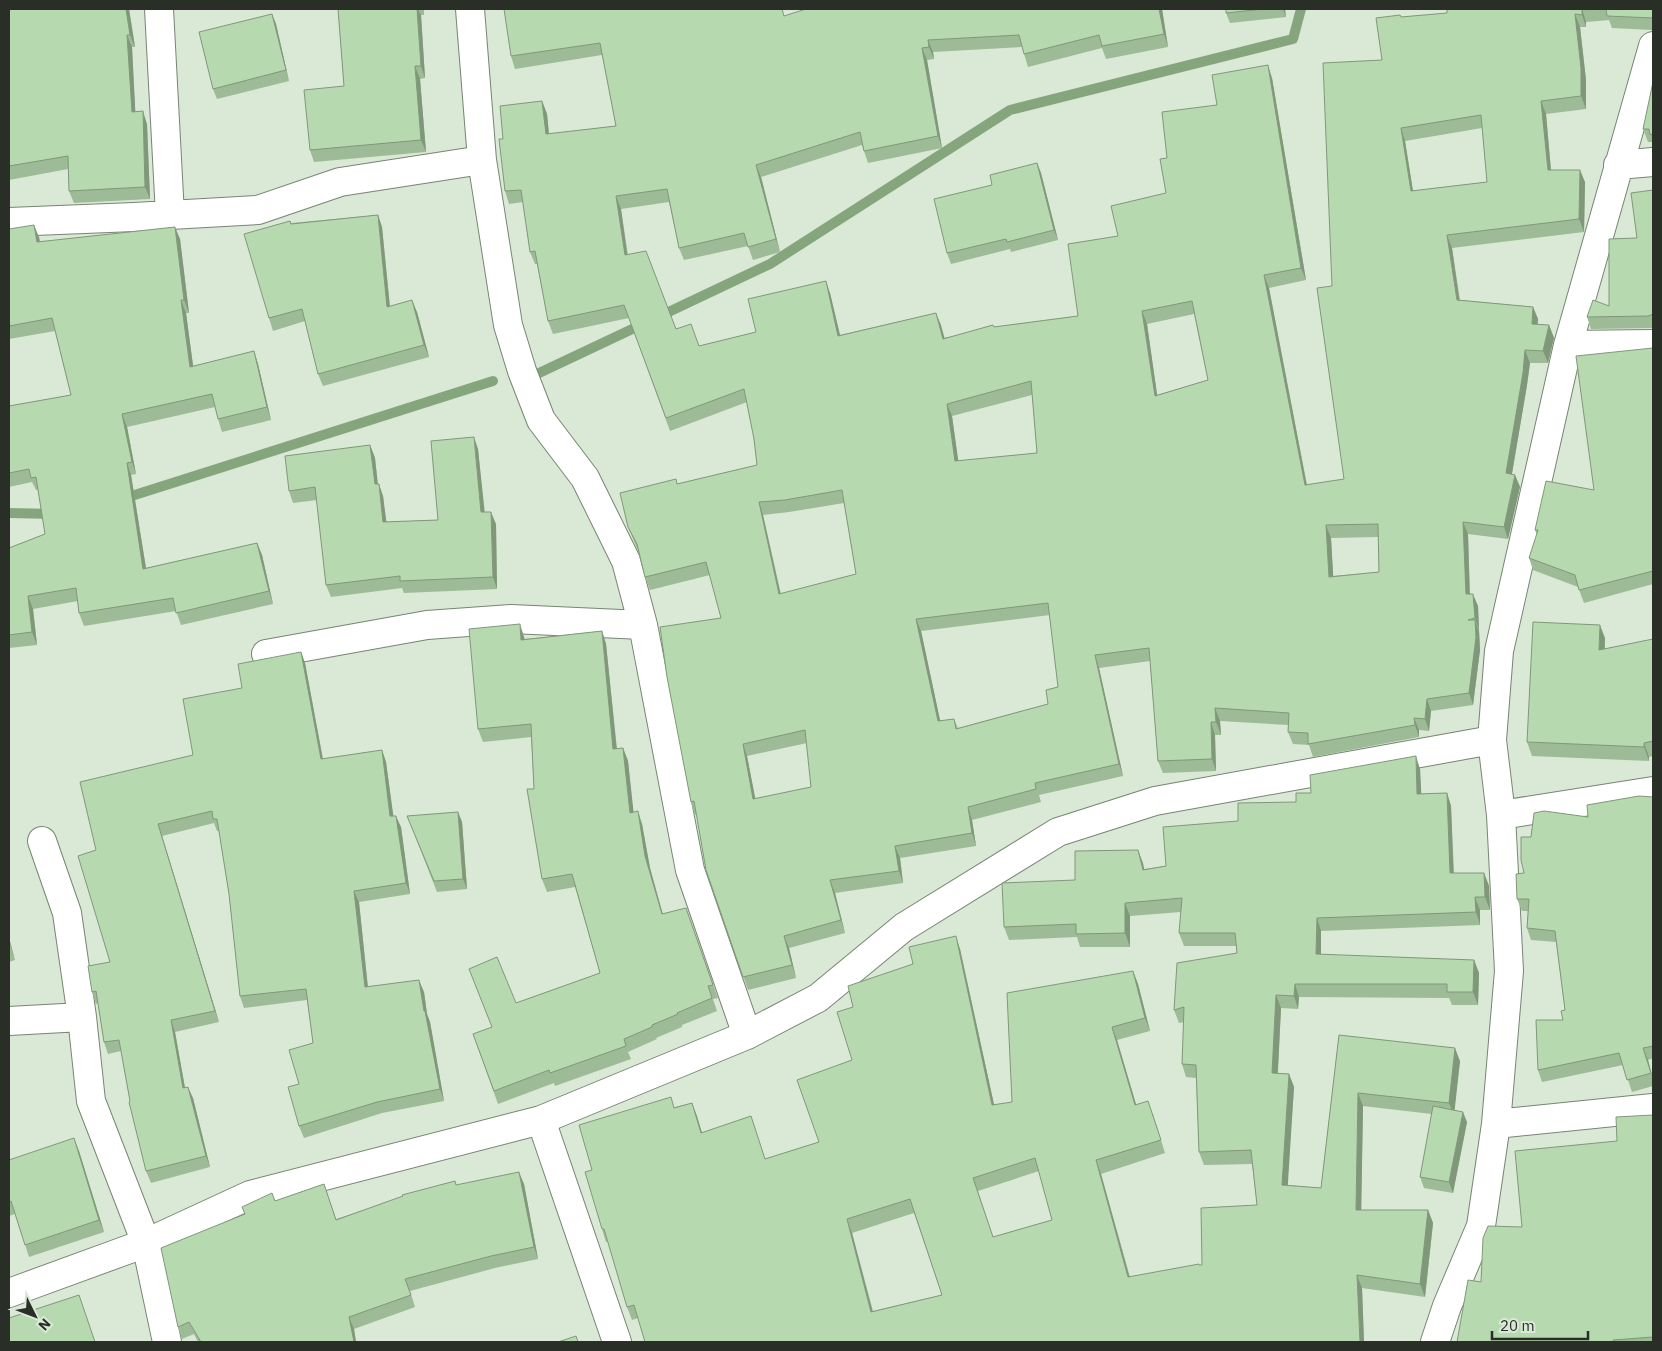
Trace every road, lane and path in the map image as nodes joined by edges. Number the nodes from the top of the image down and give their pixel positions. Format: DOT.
graph roads {
  1 [pos="160,9"];
  2 [pos="470,9"];
  3 [pos="1653,46"];
  4 [pos="482,160"];
  5 [pos="1653,162"];
  6 [pos="1618,165"];
  7 [pos="170,215"];
  8 [pos="9,222"];
  9 [pos="1653,344"];
  10 [pos="1568,345"];
  11 [pos="643,625"];
  12 [pos="266,654"];
  13 [pos="1492,740"];
  14 [pos="1653,791"];
  15 [pos="1501,815"];
  16 [pos="42,841"];
  17 [pos="82,1017"];
  18 [pos="9,1021"];
  19 [pos="747,1035"];
  20 [pos="1653,1108"];
  21 [pos="541,1120"];
  22 [pos="1496,1124"];
  23 [pos="146,1243"];
  24 [pos="9,1293"];
  25 [pos="167,1342"];
  26 [pos="616,1342"];
  27 [pos="1435,1342"];
  1 -- 7 [label="street"];
  2 -- 4 [label="street"];
  3 -- 6 [label="street"];
  4 -- 7 [label="street"];
  4 -- 11 [label="street"];
  5 -- 6 [label="street"];
  6 -- 10 [label="street"];
  7 -- 8 [label="street"];
  9 -- 10 [label="street"];
  10 -- 13 [label="street"];
  11 -- 12 [label="street"];
  11 -- 19 [label="street"];
  13 -- 15 [label="street"];
  13 -- 19 [label="street"];
  14 -- 15 [label="street"];
  15 -- 22 [label="street"];
  16 -- 17 [label="street"];
  17 -- 18 [label="street"];
  17 -- 23 [label="street"];
  19 -- 21 [label="street"];
  20 -- 22 [label="street"];
  21 -- 23 [label="street"];
  21 -- 26 [label="street"];
  22 -- 27 [label="street"];
  23 -- 24 [label="street"];
  23 -- 25 [label="street"];
}
